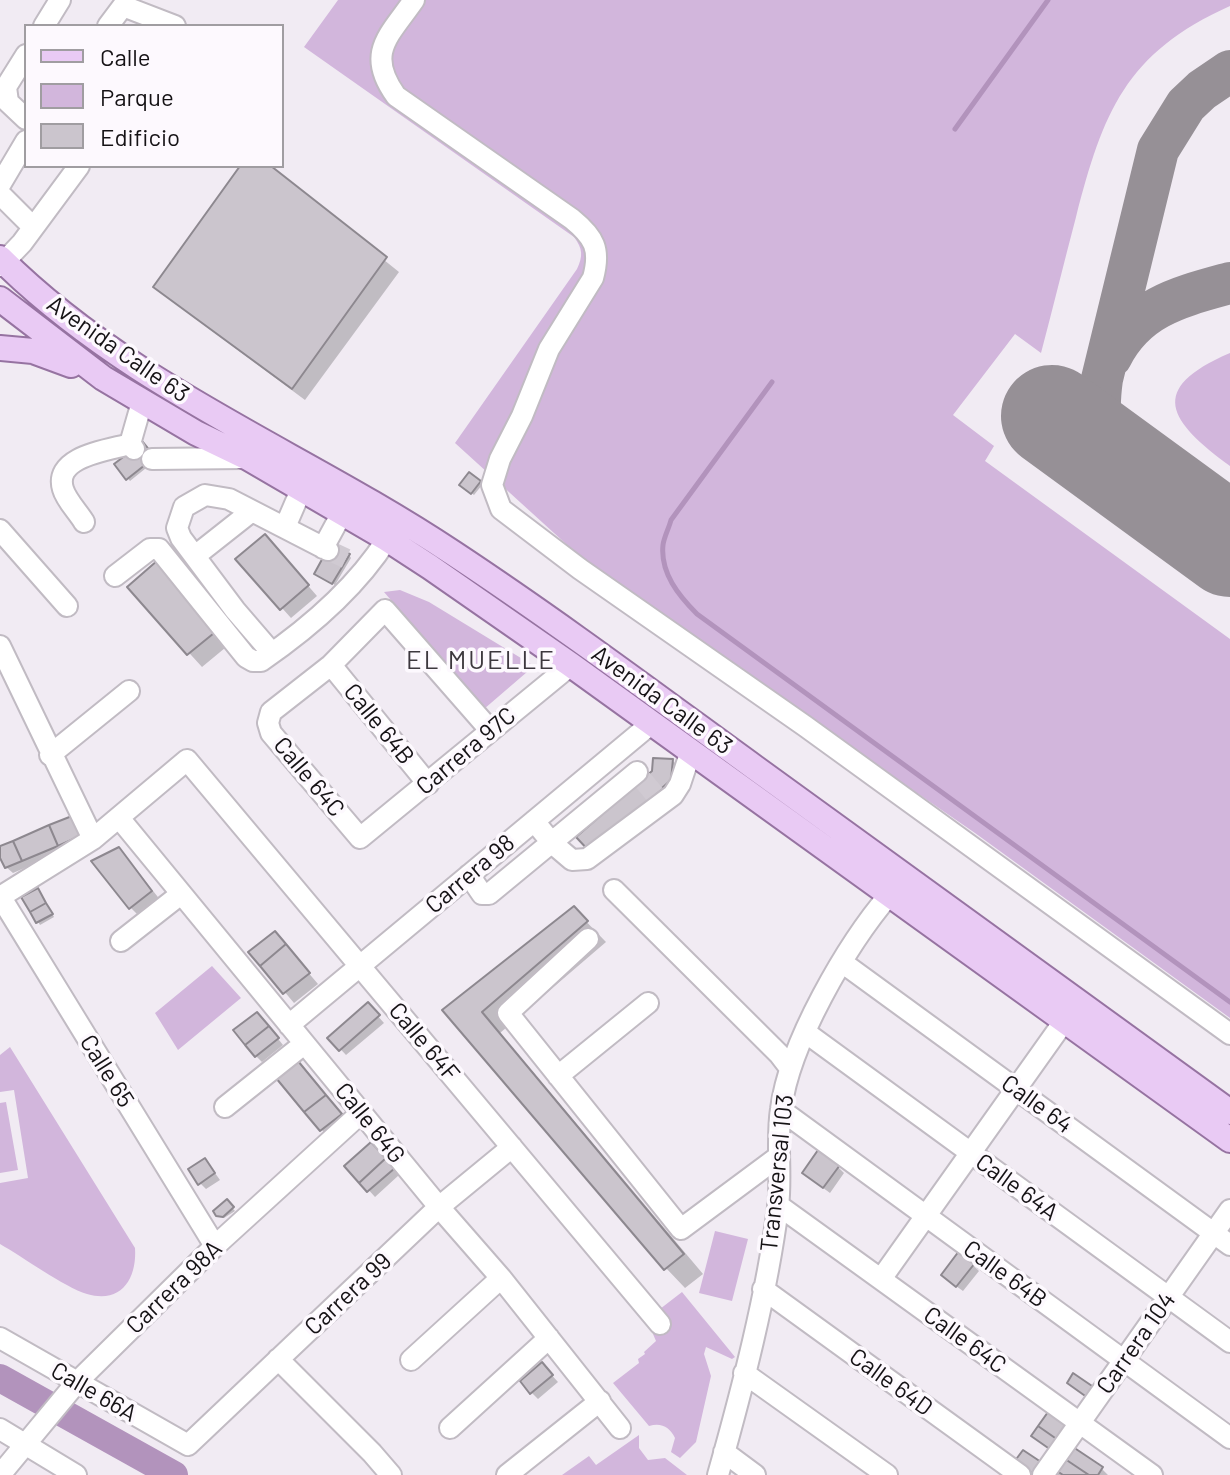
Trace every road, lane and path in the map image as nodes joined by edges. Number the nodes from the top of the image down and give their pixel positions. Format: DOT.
graph roads {
  1 [pos="60,0"];
  2 [pos="414,0"];
  3 [pos="117,3"];
  4 [pos="45,24"];
  5 [pos="109,24"];
  6 [pos="170,24"];
  7 [pos="24,58"];
  8 [pos="24,117"];
  9 [pos="24,144"];
  10 [pos="77,168"];
  11 [pos="0,185"];
  12 [pos="0,194"];
  13 [pos="33,227"];
  14 [pos="1,262"];
  15 [pos="22,279"];
  16 [pos="1,300"];
  17 [pos="0,348"];
  18 [pos="103,378"];
  19 [pos="142,402"];
  20 [pos="248,458"];
  21 [pos="152,459"];
  22 [pos="301,490"];
  23 [pos="252,511"];
  24 [pos="342,513"];
  25 [pos="84,522"];
  26 [pos="285,527"];
  27 [pos="0,530"];
  28 [pos="387,539"];
  29 [pos="195,556"];
  30 [pos="115,576"];
  31 [pos="67,606"];
  32 [pos="0,646"];
  33 [pos="272,653"];
  34 [pos="331,665"];
  35 [pos="571,665"];
  36 [pos="129,691"];
  37 [pos="652,723"];
  38 [pos="490,730"];
  39 [pos="620,750"];
  40 [pos="691,751"];
  41 [pos="50,755"];
  42 [pos="586,778"];
  43 [pos="428,784"];
  44 [pos="604,801"];
  45 [pos="120,819"];
  46 [pos="534,821"];
  47 [pos="360,838"];
  48 [pos="93,839"];
  49 [pos="552,843"];
  50 [pos="469,875"];
  51 [pos="614,890"];
  52 [pos="181,894"];
  53 [pos="890,894"];
  54 [pos="0,896"];
  55 [pos="588,939"];
  56 [pos="121,941"];
  57 [pos="843,963"];
  58 [pos="361,967"];
  59 [pos="648,1003"];
  60 [pos="1065,1020"];
  61 [pos="289,1025"];
  62 [pos="805,1032"];
  63 [pos="1230,1034"];
  64 [pos="304,1044"];
  65 [pos="789,1067"];
  66 [pos="558,1076"];
  67 [pos="1016,1089"];
  68 [pos="225,1107"];
  69 [pos="781,1110"];
  70 [pos="1230,1112"];
  71 [pos="361,1113"];
  72 [pos="1230,1140"];
  73 [pos="512,1147"];
  74 [pos="971,1153"];
  75 [pos="778,1157"];
  76 [pos="778,1205"];
  77 [pos="439,1207"];
  78 [pos="1230,1210"];
  79 [pos="926,1216"];
  80 [pos="1222,1239"];
  81 [pos="215,1246"];
  82 [pos="501,1278"];
  83 [pos="881,1279"];
  84 [pos="763,1289"];
  85 [pos="1168,1297"];
  86 [pos="660,1324"];
  87 [pos="0,1338"];
  88 [pos="549,1338"];
  89 [pos="1230,1342"];
  90 [pos="278,1359"];
  91 [pos="411,1360"];
  92 [pos="1124,1360"];
  93 [pos="744,1373"];
  94 [pos="77,1382"];
  95 [pos="600,1401"];
  96 [pos="1080,1423"];
  97 [pos="450,1428"];
  98 [pos="620,1428"];
  99 [pos="0,1429"];
  100 [pos="1230,1438"];
  101 [pos="31,1441"];
  102 [pos="188,1445"];
  103 [pos="724,1452"];
  104 [pos="0,1475"];
  105 [pos="76,1475"];
  106 [pos="391,1475"];
  107 [pos="507,1475"];
  108 [pos="718,1475"];
  109 [pos="755,1475"];
  110 [pos="887,1475"];
  111 [pos="1020,1475"];
  112 [pos="1043,1475"];
  113 [pos="1152,1475"];
  1 -- 4 [label="street"];
  2 -- 63 [label="street"];
  3 -- 5 [label="street"];
  3 -- 6 [label="street"];
  7 -- 8 [label="street"];
  9 -- 11 [label="street"];
  10 -- 13 [label="street"];
  12 -- 13 [label="street"];
  13 -- 14 [label="street"];
  14 -- 15 [label="main road, Avenida Calle 63"];
  15 -- 16 [label="main road"];
  15 -- 70 [label="main road, Avenida Calle 63"];
  16 -- 18 [label="main road, Avenida Calle 63"];
  17 -- 18 [label="main road"];
  18 -- 19 [label="main road, Avenida Calle 63"];
  19 -- 20 [label="main road, Avenida Calle 63"];
  19 -- 25 [label="street"];
  20 -- 21 [label="street"];
  20 -- 22 [label="main road, Avenida Calle 63"];
  22 -- 24 [label="main road, Avenida Calle 63"];
  22 -- 26 [label="street"];
  23 -- 26 [label="street"];
  23 -- 29 [label="street"];
  23 -- 29 [label="street"];
  24 -- 26 [label="street"];
  24 -- 28 [label="main road, Avenida Calle 63"];
  27 -- 31 [label="street"];
  28 -- 33 [label="street"];
  28 -- 35 [label="main road, Avenida Calle 63"];
  29 -- 33 [label="street"];
  30 -- 33 [label="street"];
  32 -- 41 [label="street"];
  34 -- 38 [label="street"];
  34 -- 43 [label="street, Calle 64B"];
  34 -- 47 [label="street, Calle 64C"];
  35 -- 37 [label="main road, Avenida Calle 63"];
  35 -- 38 [label="street, Carrera 97C"];
  36 -- 41 [label="street"];
  37 -- 39 [label="street, Carrera 98"];
  37 -- 40 [label="main road, Avenida Calle 63"];
  38 -- 43 [label="street, Carrera 97C"];
  39 -- 42 [label="street, Carrera 98"];
  39 -- 44 [label="street"];
  40 -- 49 [label="street"];
  40 -- 53 [label="main road, Avenida Calle 63"];
  41 -- 48 [label="street"];
  42 -- 44 [label="street"];
  42 -- 46 [label="street, Carrera 98"];
  43 -- 47 [label="street, Carrera 97C"];
  44 -- 49 [label="street"];
  45 -- 48 [label="street"];
  45 -- 52 [label="street, Calle 64G"];
  45 -- 58 [label="street, Calle 64F"];
  46 -- 49 [label="street"];
  46 -- 50 [label="street, Carrera 98"];
  48 -- 54 [label="street"];
  49 -- 50 [label="street"];
  50 -- 58 [label="street, Carrera 98"];
  51 -- 65 [label="street"];
  52 -- 56 [label="street"];
  52 -- 61 [label="street, Calle 64G"];
  53 -- 57 [label="street, Transversal 103"];
  53 -- 60 [label="main road, Avenida Calle 63"];
  54 -- 81 [label="street, Calle 65"];
  55 -- 66 [label="street"];
  57 -- 62 [label="street, Transversal 103"];
  57 -- 67 [label="street, Calle 64"];
  58 -- 61 [label="street, Carrera 98"];
  58 -- 73 [label="street, Calle 64F"];
  59 -- 66 [label="street"];
  60 -- 67 [label="street"];
  60 -- 72 [label="main road, Avenida Calle 63"];
  61 -- 64 [label="street, Calle 64G"];
  62 -- 65 [label="street, Transversal 103"];
  62 -- 74 [label="street, Calle 64A"];
  64 -- 68 [label="street"];
  64 -- 71 [label="street, Calle 64G"];
  65 -- 69 [label="street, Transversal 103"];
  66 -- 75 [label="street"];
  67 -- 74 [label="street"];
  67 -- 80 [label="street, Calle 64"];
  69 -- 75 [label="street, Transversal 103"];
  69 -- 79 [label="street, Calle 64B"];
  71 -- 77 [label="street, Calle 64G"];
  71 -- 81 [label="street, Carrera 98A"];
  73 -- 77 [label="street, Carrera 99"];
  73 -- 86 [label="street, Calle 64F"];
  74 -- 79 [label="street"];
  74 -- 85 [label="street, Calle 64A"];
  75 -- 76 [label="street, Transversal 103"];
  76 -- 83 [label="street, Calle 64C"];
  76 -- 84 [label="street, Transversal 103"];
  77 -- 82 [label="street, Calle 64G"];
  77 -- 90 [label="street, Carrera 99"];
  78 -- 80 [label="street, Carrera 104"];
  79 -- 83 [label="street"];
  79 -- 92 [label="street, Calle 64B"];
  80 -- 85 [label="street, Carrera 104"];
  81 -- 94 [label="street, Carrera 98A"];
  82 -- 88 [label="street, Calle 64G"];
  82 -- 91 [label="street"];
  83 -- 96 [label="street, Calle 64C"];
  84 -- 93 [label="street, Transversal 103"];
  84 -- 111 [label="street, Calle 64D"];
  85 -- 89 [label="street, Calle 64A"];
  85 -- 92 [label="street, Carrera 104"];
  87 -- 94 [label="street, Calle 66A"];
  88 -- 95 [label="street, Calle 64G"];
  88 -- 97 [label="street"];
  90 -- 102 [label="street, Carrera 99"];
  90 -- 106 [label="street"];
  92 -- 96 [label="street, Carrera 104"];
  92 -- 100 [label="street, Calle 64B"];
  93 -- 103 [label="street, Transversal 103"];
  93 -- 110 [label="street"];
  94 -- 101 [label="street, Carrera 98A"];
  94 -- 102 [label="street, Calle 66A"];
  95 -- 98 [label="street, Calle 64G"];
  95 -- 107 [label="street"];
  96 -- 112 [label="street, Carrera 104"];
  96 -- 113 [label="street, Calle 64C"];
  99 -- 101 [label="street"];
  101 -- 104 [label="street, Carrera 98A"];
  101 -- 105 [label="street"];
  103 -- 108 [label="street, Transversal 103"];
  103 -- 109 [label="street"];
}
